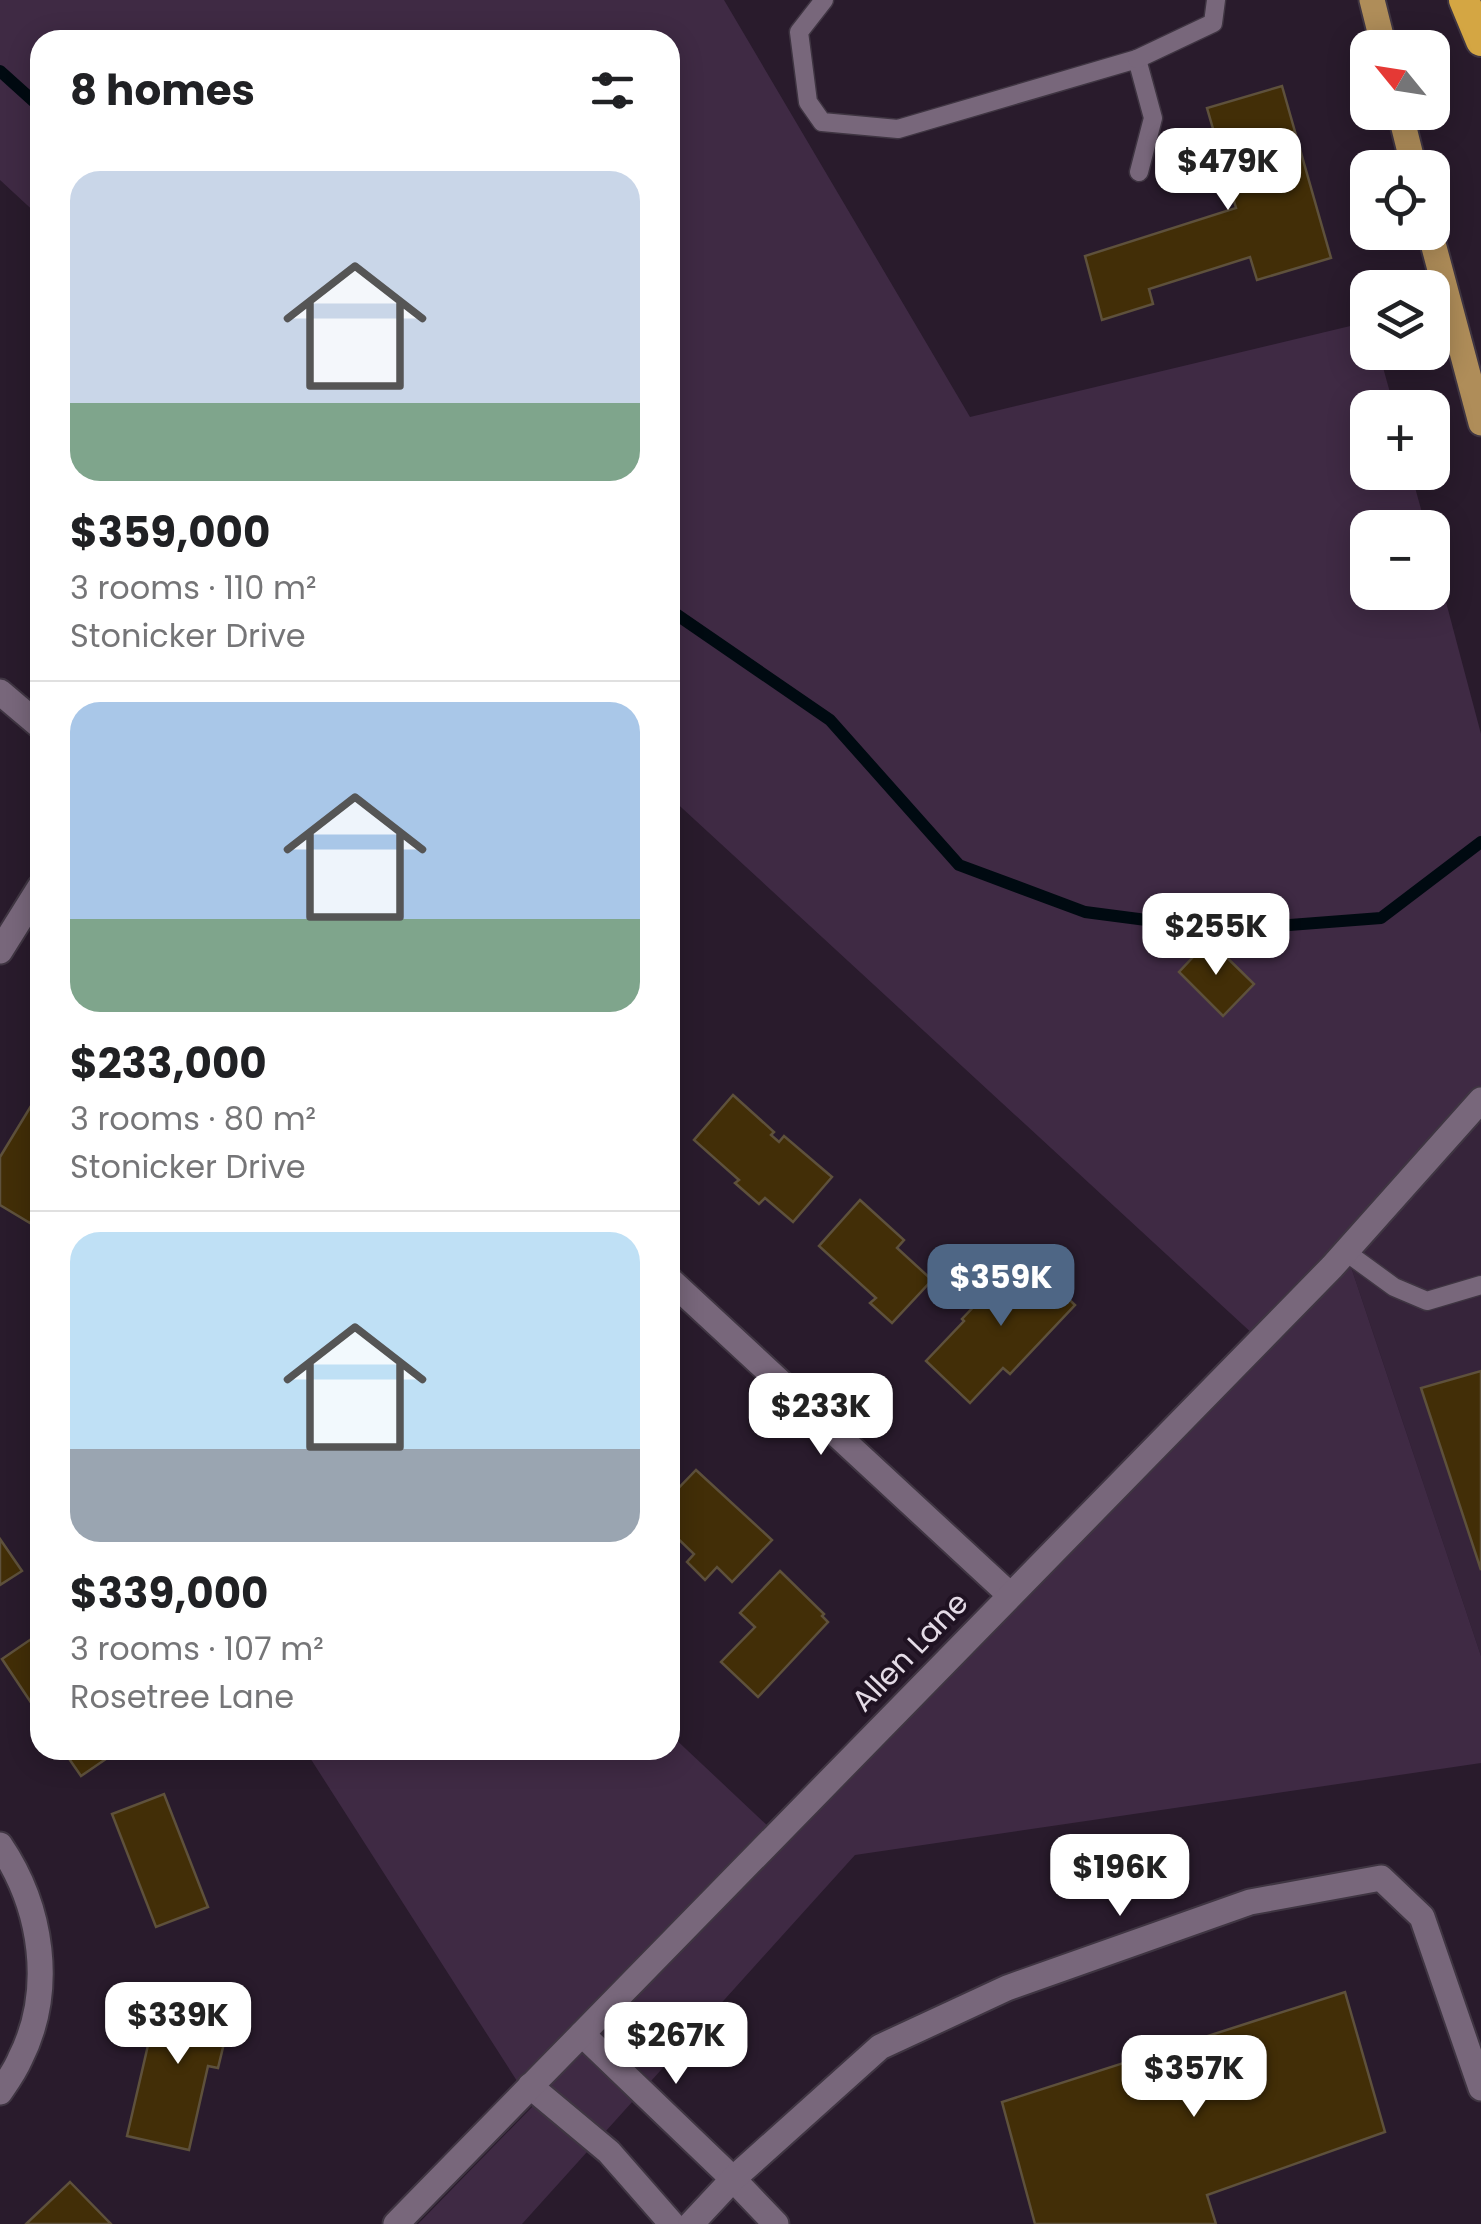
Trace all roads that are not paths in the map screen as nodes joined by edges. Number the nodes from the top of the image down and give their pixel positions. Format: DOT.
graph roads {
  1 [pos="824,0"];
  2 [pos="1216,0"];
  3 [pos="1372,0"];
  4 [pos="1464,0"];
  5 [pos="1380,30"];
  6 [pos="1481,41"];
  7 [pos="1137,58"];
  8 [pos="1139,172"];
  9 [pos="1435,250"];
  10 [pos="1481,423"];
  11 [pos="0,692"];
  12 [pos="30,718"];
  13 [pos="30,902"];
  14 [pos="0,951"];
  15 [pos="1475,1110"];
  16 [pos="1346,1252"];
  17 [pos="1481,1285"];
  18 [pos="680,1289"];
  19 [pos="1010,1596"];
  20 [pos="0,1846"];
  21 [pos="582,2034"];
  22 [pos="530,2086"];
  23 [pos="1481,2088"];
  24 [pos="0,2092"];
  25 [pos="733,2179"];
  26 [pos="396,2224"];
  27 [pos="672,2224"];
  28 [pos="691,2224"];
  29 [pos="776,2224"];
  1 -- 7 [label="lane"];
  2 -- 7 [label="lane"];
  3 -- 5 [label="main road"];
  4 -- 6 [label="highway"];
  7 -- 8 [label="lane"];
  9 -- 10 [label="main road"];
  11 -- 12 [label="street"];
  13 -- 14 [label="street"];
  15 -- 16 [label="street, Allen Lane"];
  16 -- 17 [label="lane"];
  16 -- 19 [label="street, Allen Lane"];
  18 -- 19 [label="street"];
  19 -- 21 [label="street, Allen Lane"];
  20 -- 24 [label="street"];
  21 -- 22 [label="street, Allen Lane"];
  21 -- 25 [label="street"];
  22 -- 26 [label="street, Allen Lane"];
  22 -- 27 [label="street"];
  23 -- 25 [label="street"];
  25 -- 28 [label="street"];
  25 -- 29 [label="street"];
}
